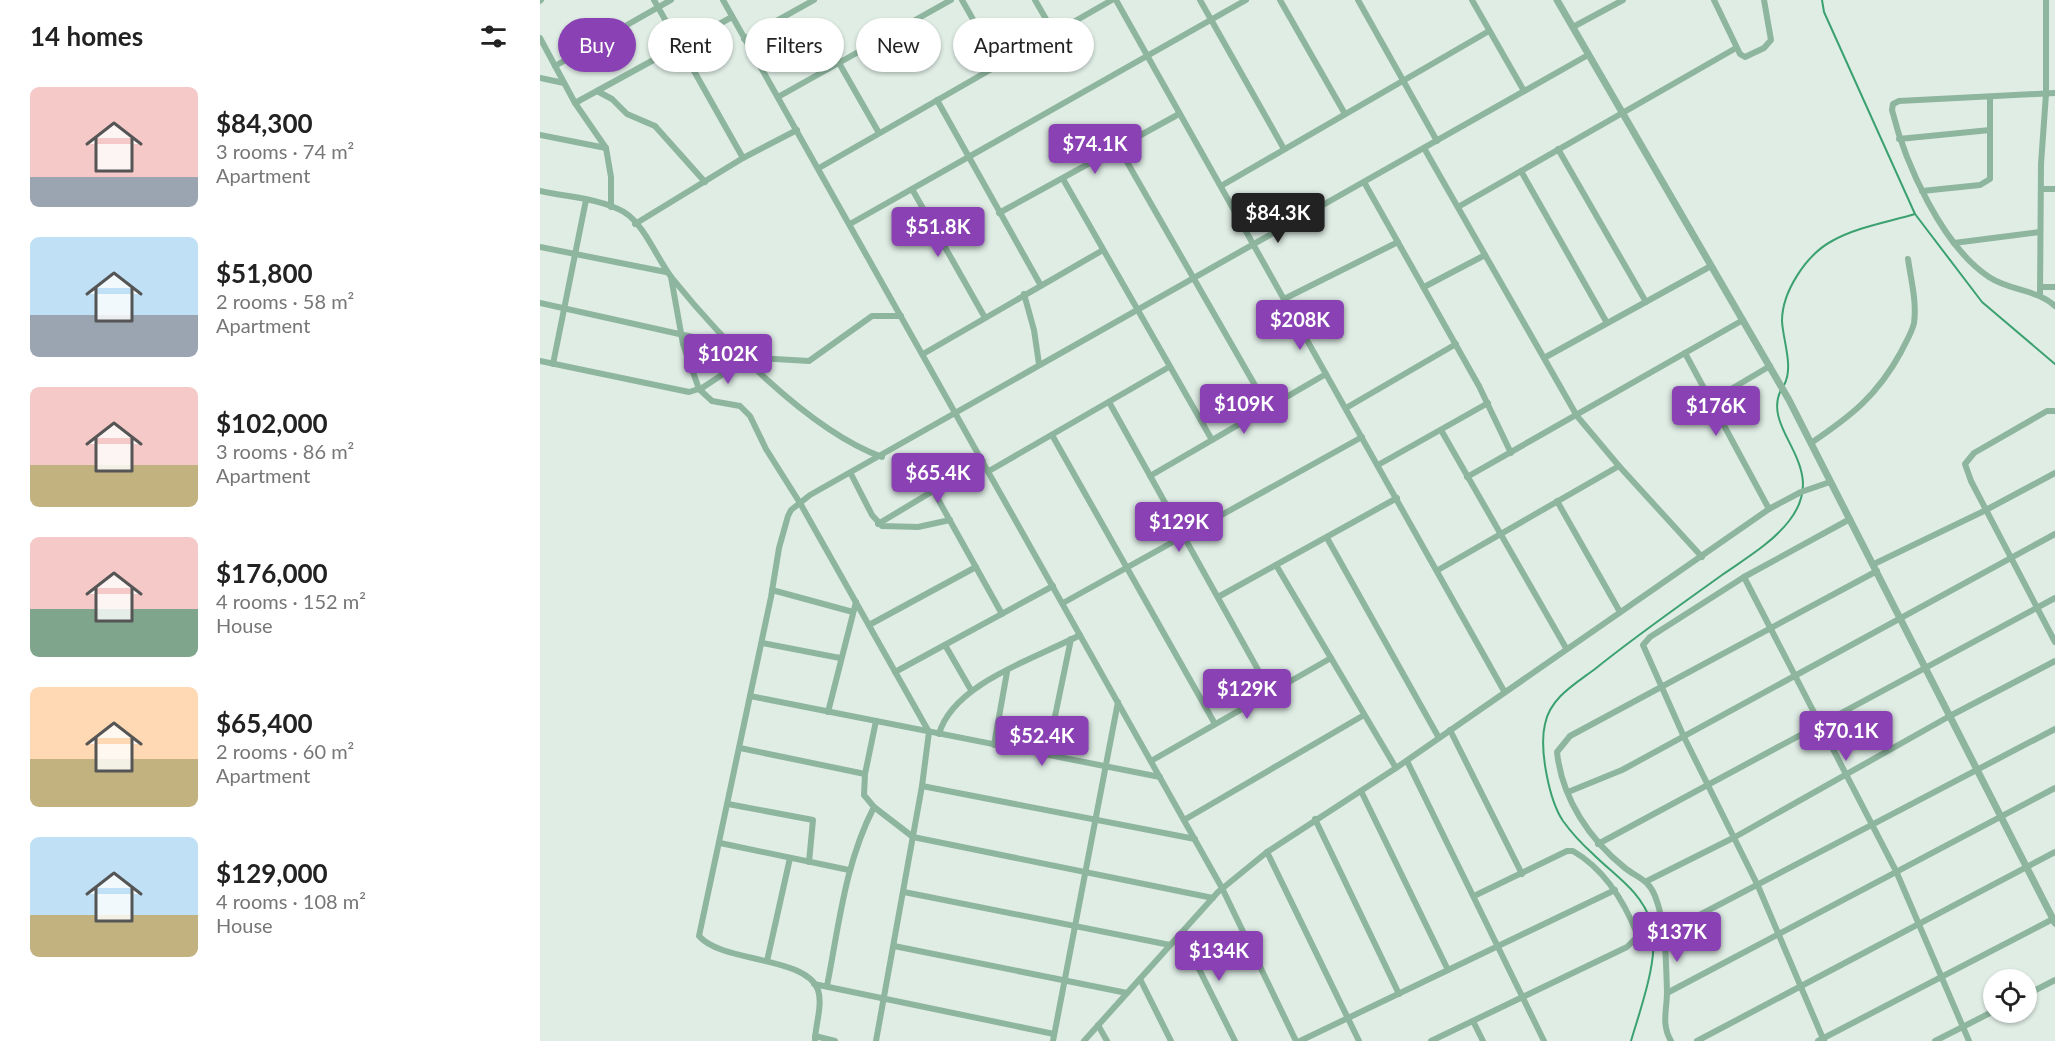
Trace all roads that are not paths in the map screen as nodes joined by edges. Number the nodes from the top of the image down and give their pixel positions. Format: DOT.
graph roads {
  1 [pos="654,0"];
  2 [pos="671,0"];
  3 [pos="723,0"];
  4 [pos="814,0"];
  5 [pos="951,0"];
  6 [pos="962,0"];
  7 [pos="1035,0"];
  8 [pos="1112,0"];
  9 [pos="1116,0"];
  10 [pos="1200,0"];
  11 [pos="1246,0"];
  12 [pos="1280,0"];
  13 [pos="1358,0"];
  14 [pos="1472,0"];
  15 [pos="1557,0"];
  16 [pos="1623,0"];
  17 [pos="1714,0"];
  18 [pos="1764,0"];
  19 [pos="2046,0"];
  20 [pos="658,8"];
  21 [pos="732,17"];
  22 [pos="664,18"];
  23 [pos="972,18"];
  24 [pos="1045,18"];
  25 [pos="1080,18"];
  26 [pos="1211,19"];
  27 [pos="1573,27"];
  28 [pos="1490,31"];
  29 [pos="540,38"];
  30 [pos="744,39"];
  31 [pos="1736,48"];
  32 [pos="1588,55"];
  33 [pos="1147,56"];
  34 [pos="844,60"];
  35 [pos="648,63"];
  36 [pos="555,66"];
  37 [pos="694,72"];
  38 [pos="823,72"];
  39 [pos="844,72"];
  40 [pos="987,72"];
  41 [pos="540,78"];
  42 [pos="1403,80"];
  43 [pos="564,83"];
  44 [pos="597,91"];
  45 [pos="1524,91"];
  46 [pos="2055,93"];
  47 [pos="2046,94"];
  48 [pos="778,97"];
  49 [pos="1990,97"];
  50 [pos="938,100"];
  51 [pos="575,103"];
  52 [pos="1622,112"];
  53 [pos="1179,114"];
  54 [pos="1345,114"];
  55 [pos="797,130"];
  56 [pos="1990,130"];
  57 [pos="879,133"];
  58 [pos="540,135"];
  59 [pos="1899,139"];
  60 [pos="1437,141"];
  61 [pos="606,148"];
  62 [pos="1119,148"];
  63 [pos="1424,148"];
  64 [pos="1284,149"];
  65 [pos="1558,149"];
  66 [pos="968,156"];
  67 [pos="743,158"];
  68 [pos="819,168"];
  69 [pos="1521,171"];
  70 [pos="1063,179"];
  71 [pos="705,182"];
  72 [pos="1364,182"];
  73 [pos="1221,186"];
  74 [pos="912,189"];
  75 [pos="2041,189"];
  76 [pos="2055,189"];
  77 [pos="1922,190"];
  78 [pos="540,191"];
  79 [pos="586,200"];
  80 [pos="611,207"];
  81 [pos="1458,207"];
  82 [pos="999,213"];
  83 [pos="635,224"];
  84 [pos="850,224"];
  85 [pos="2040,232"];
  86 [pos="1398,242"];
  87 [pos="1954,243"];
  88 [pos="1253,244"];
  89 [pos="540,247"];
  90 [pos="1103,250"];
  91 [pos="575,254"];
  92 [pos="1485,255"];
  93 [pos="1908,259"];
  94 [pos="1711,266"];
  95 [pos="669,274"];
  96 [pos="1192,279"];
  97 [pos="1040,284"];
  98 [pos="2055,286"];
  99 [pos="1424,287"];
  100 [pos="2040,287"];
  101 [pos="1024,294"];
  102 [pos="2040,296"];
  103 [pos="1284,299"];
  104 [pos="1646,302"];
  105 [pos="540,303"];
  106 [pos="2055,306"];
  107 [pos="565,308"];
  108 [pos="1138,310"];
  109 [pos="902,316"];
  110 [pos="984,316"];
  111 [pos="1743,320"];
  112 [pos="1607,323"];
  113 [pos="681,335"];
  114 [pos="1456,344"];
  115 [pos="733,346"];
  116 [pos="1685,353"];
  117 [pos="923,354"];
  118 [pos="1544,358"];
  119 [pos="746,359"];
  120 [pos="540,361"];
  121 [pos="553,364"];
  122 [pos="1039,364"];
  123 [pos="1169,367"];
  124 [pos="1771,369"];
  125 [pos="1326,374"];
  126 [pos="699,389"];
  127 [pos="1711,401"];
  128 [pos="1109,402"];
  129 [pos="1488,403"];
  130 [pos="1268,408"];
  131 [pos="1346,408"];
  132 [pos="2055,411"];
  133 [pos="956,412"];
  134 [pos="1577,416"];
  135 [pos="1441,430"];
  136 [pos="1052,435"];
  137 [pos="1362,437"];
  138 [pos="1212,440"];
  139 [pos="1811,443"];
  140 [pos="1511,453"];
  141 [pos="882,457"];
  142 [pos="983,461"];
  143 [pos="1378,465"];
  144 [pos="1619,466"];
  145 [pos="989,471"];
  146 [pos="2055,473"];
  147 [pos="851,474"];
  148 [pos="1150,476"];
  149 [pos="1467,477"];
  150 [pos="1830,482"];
  151 [pos="934,492"];
  152 [pos="1397,498"];
  153 [pos="1557,501"];
  154 [pos="800,503"];
  155 [pos="1769,509"];
  156 [pos="1986,510"];
  157 [pos="1850,519"];
  158 [pos="950,520"];
  159 [pos="878,524"];
  160 [pos="1499,534"];
  161 [pos="2055,534"];
  162 [pos="1184,536"];
  163 [pos="1327,538"];
  164 [pos="1702,557"];
  165 [pos="2010,558"];
  166 [pos="1276,565"];
  167 [pos="976,567"];
  168 [pos="1127,567"];
  169 [pos="1875,568"];
  170 [pos="1438,570"];
  171 [pos="1744,577"];
  172 [pos="1053,586"];
  173 [pos="772,590"];
  174 [pos="1218,597"];
  175 [pos="2055,598"];
  176 [pos="856,602"];
  177 [pos="1063,603"];
  178 [pos="2037,608"];
  179 [pos="853,612"];
  180 [pos="1620,612"];
  181 [pos="1002,614"];
  182 [pos="1899,617"];
  183 [pos="869,626"];
  184 [pos="1769,628"];
  185 [pos="1080,635"];
  186 [pos="1071,639"];
  187 [pos="2055,642"];
  188 [pos="762,643"];
  189 [pos="945,645"];
  190 [pos="1566,648"];
  191 [pos="840,658"];
  192 [pos="1331,658"];
  193 [pos="2055,661"];
  194 [pos="1924,667"];
  195 [pos="895,672"];
  196 [pos="1007,672"];
  197 [pos="1795,676"];
  198 [pos="1661,688"];
  199 [pos="971,690"];
  200 [pos="1504,691"];
  201 [pos="1271,693"];
  202 [pos="750,696"];
  203 [pos="1118,702"];
  204 [pos="828,712"];
  205 [pos="1364,715"];
  206 [pos="1948,717"];
  207 [pos="876,721"];
  208 [pos="1215,724"];
  209 [pos="1820,724"];
  210 [pos="2055,729"];
  211 [pos="1450,730"];
  212 [pos="929,732"];
  213 [pos="939,734"];
  214 [pos="1684,737"];
  215 [pos="1439,738"];
  216 [pos="994,745"];
  217 [pos="740,748"];
  218 [pos="1047,755"];
  219 [pos="1151,761"];
  220 [pos="1407,761"];
  221 [pos="1106,767"];
  222 [pos="1396,768"];
  223 [pos="1978,772"];
  224 [pos="865,774"];
  225 [pos="1846,776"];
  226 [pos="1160,777"];
  227 [pos="1708,783"];
  228 [pos="922,786"];
  229 [pos="2055,789"];
  230 [pos="1361,791"];
  231 [pos="1568,792"];
  232 [pos="728,804"];
  233 [pos="874,807"];
  234 [pos="2001,817"];
  235 [pos="1315,819"];
  236 [pos="1095,820"];
  237 [pos="1184,820"];
  238 [pos="1873,825"];
  239 [pos="913,837"];
  240 [pos="1735,837"];
  241 [pos="1195,839"];
  242 [pos="720,843"];
  243 [pos="1598,844"];
  244 [pos="1267,852"];
  245 [pos="2055,852"];
  246 [pos="790,858"];
  247 [pos="810,862"];
  248 [pos="2026,867"];
  249 [pos="849,870"];
  250 [pos="1896,871"];
  251 [pos="1085,872"];
  252 [pos="1522,874"];
  253 [pos="1647,881"];
  254 [pos="1758,886"];
  255 [pos="1222,888"];
  256 [pos="1615,890"];
  257 [pos="904,892"];
  258 [pos="1474,896"];
  259 [pos="1212,898"];
  260 [pos="2054,921"];
  261 [pos="1919,923"];
  262 [pos="1075,926"];
  263 [pos="1181,933"];
  264 [pos="1778,933"];
  265 [pos="1662,934"];
  266 [pos="894,945"];
  267 [pos="1170,945"];
  268 [pos="1498,946"];
  269 [pos="767,961"];
  270 [pos="1448,970"];
  271 [pos="1942,978"];
  272 [pos="1140,979"];
  273 [pos="1064,980"];
  274 [pos="2055,980"];
  275 [pos="814,984"];
  276 [pos="1801,985"];
  277 [pos="827,986"];
  278 [pos="2037,989"];
  279 [pos="1127,993"];
  280 [pos="1399,993"];
  281 [pos="1667,993"];
  282 [pos="884,997"];
  283 [pos="1523,997"];
  284 [pos="1983,1017"];
  285 [pos="1348,1018"];
  286 [pos="1473,1021"];
  287 [pos="1098,1025"];
  288 [pos="1963,1027"];
  289 [pos="1054,1037"];
  290 [pos="815,1038"];
  291 [pos="1822,1040"];
  292 [pos="835,1041"];
  293 [pos="876,1041"];
  294 [pos="1084,1041"];
  295 [pos="1107,1041"];
  296 [pos="1171,1041"];
  297 [pos="1235,1041"];
  298 [pos="1298,1041"];
  299 [pos="1359,1041"];
  300 [pos="1431,1041"];
  301 [pos="1483,1041"];
  302 [pos="1544,1041"];
  303 [pos="1671,1041"];
  304 [pos="1696,1041"];
  305 [pos="1935,1041"];
  306 [pos="1969,1041"];
  1 -- 20 [label="street"];
  2 -- 20 [label="street"];
  3 -- 21 [label="street"];
  4 -- 30 [label="street"];
  5 -- 34 [label="street"];
  6 -- 23 [label="street"];
  7 -- 24 [label="street"];
  8 -- 25 [label="street"];
  9 -- 33 [label="street"];
  10 -- 26 [label="street"];
  11 -- 26 [label="street"];
  12 -- 54 [label="street"];
  13 -- 42 [label="street"];
  14 -- 28 [label="street"];
  15 -- 27 [label="street"];
  16 -- 27 [label="street"];
  17 -- 31 [label="street"];
  18 -- 31 [label="street"];
  19 -- 47 [label="street"];
  20 -- 22 [label="street"];
  20 -- 36 [label="street"];
  21 -- 30 [label="street"];
  26 -- 33 [label="street"];
  26 -- 64 [label="street"];
  27 -- 32 [label="street"];
  28 -- 42 [label="street"];
  28 -- 45 [label="street"];
  29 -- 36 [label="street"];
  30 -- 48 [label="street"];
  31 -- 52 [label="street"];
  32 -- 45 [label="street"];
  32 -- 52 [label="street"];
  33 -- 53 [label="street"];
  33 -- 66 [label="street"];
  35 -- 44 [label="street"];
  36 -- 43 [label="street"];
  37 -- 67 [label="street"];
  38 -- 48 [label="street"];
  39 -- 57 [label="street"];
  40 -- 50 [label="street"];
  41 -- 43 [label="street"];
  42 -- 54 [label="street"];
  42 -- 60 [label="street"];
  43 -- 51 [label="street"];
  44 -- 51 [label="street"];
  44 -- 71 [label="street"];
  45 -- 60 [label="street"];
  46 -- 47 [label="street"];
  47 -- 49 [label="street"];
  47 -- 75 [label="street"];
  48 -- 55 [label="street"];
  49 -- 56 [label="street"];
  49 -- 59 [label="street"];
  50 -- 57 [label="street"];
  50 -- 66 [label="street"];
  51 -- 61 [label="street"];
  52 -- 65 [label="street"];
  52 -- 94 [label="street"];
  53 -- 62 [label="street"];
  53 -- 73 [label="street"];
  54 -- 64 [label="street"];
  55 -- 67 [label="street"];
  55 -- 68 [label="street"];
  56 -- 59 [label="street"];
  56 -- 77 [label="street"];
  57 -- 68 [label="street"];
  58 -- 61 [label="street"];
  59 -- 77 [label="street"];
  60 -- 63 [label="street"];
  61 -- 80 [label="street"];
  62 -- 70 [label="street"];
  62 -- 96 [label="street"];
  63 -- 72 [label="street"];
  63 -- 81 [label="street"];
  64 -- 73 [label="street"];
  65 -- 69 [label="street"];
  65 -- 104 [label="street"];
  66 -- 74 [label="street"];
  66 -- 82 [label="street"];
  67 -- 71 [label="street"];
  68 -- 84 [label="street"];
  69 -- 81 [label="street"];
  69 -- 112 [label="street"];
  70 -- 82 [label="street"];
  70 -- 90 [label="street"];
  71 -- 83 [label="street"];
  72 -- 86 [label="street"];
  72 -- 88 [label="street"];
  73 -- 88 [label="street"];
  74 -- 84 [label="street"];
  74 -- 110 [label="street"];
  75 -- 76 [label="street"];
  75 -- 85 [label="street"];
  77 -- 87 [label="street"];
  78 -- 79 [label="street"];
  79 -- 80 [label="street"];
  79 -- 91 [label="street"];
  80 -- 83 [label="street"];
  81 -- 92 [label="street"];
  82 -- 97 [label="street"];
  83 -- 95 [label="street"];
  84 -- 109 [label="street"];
  85 -- 87 [label="street"];
  85 -- 100 [label="street"];
  86 -- 99 [label="street"];
  86 -- 103 [label="street"];
  87 -- 102 [label="street"];
  88 -- 96 [label="street"];
  88 -- 103 [label="street"];
  89 -- 91 [label="street"];
  90 -- 97 [label="street"];
  90 -- 108 [label="street"];
  91 -- 95 [label="street"];
  91 -- 107 [label="street"];
  92 -- 99 [label="street"];
  92 -- 118 [label="street"];
  93 -- 139 [label="street"];
  94 -- 104 [label="street"];
  94 -- 111 [label="street"];
  95 -- 113 [label="street"];
  95 -- 115 [label="street"];
  96 -- 108 [label="street"];
  96 -- 130 [label="street"];
  97 -- 101 [label="street"];
  98 -- 100 [label="street"];
  99 -- 114 [label="street"];
  100 -- 102 [label="street"];
  101 -- 110 [label="street"];
  101 -- 122 [label="street"];
  102 -- 106 [label="street"];
  103 -- 125 [label="street"];
  104 -- 112 [label="street"];
  105 -- 107 [label="street"];
  107 -- 113 [label="street"];
  107 -- 121 [label="street"];
  108 -- 122 [label="street"];
  108 -- 123 [label="street"];
  109 -- 115 [label="street"];
  109 -- 117 [label="street"];
  110 -- 117 [label="street"];
  111 -- 116 [label="street"];
  111 -- 124 [label="street"];
  112 -- 118 [label="street"];
  113 -- 115 [label="street"];
  113 -- 126 [label="street"];
  114 -- 129 [label="street"];
  114 -- 131 [label="street"];
  115 -- 119 [label="street"];
  116 -- 127 [label="street"];
  116 -- 134 [label="street"];
  117 -- 133 [label="street"];
  118 -- 134 [label="street"];
  119 -- 126 [label="street"];
  119 -- 141 [label="street"];
  120 -- 121 [label="street"];
  121 -- 126 [label="street"];
  122 -- 133 [label="street"];
  123 -- 128 [label="street"];
  123 -- 138 [label="street"];
  124 -- 127 [label="street"];
  124 -- 139 [label="street"];
  125 -- 130 [label="street"];
  125 -- 131 [label="street"];
  126 -- 154 [label="street"];
  127 -- 155 [label="street"];
  128 -- 136 [label="street"];
  128 -- 148 [label="street"];
  129 -- 135 [label="street"];
  129 -- 140 [label="street"];
  130 -- 138 [label="street"];
  131 -- 137 [label="street"];
  132 -- 156 [label="street"];
  133 -- 141 [label="street"];
  133 -- 142 [label="street"];
  134 -- 140 [label="street"];
  134 -- 144 [label="street"];
  135 -- 143 [label="street"];
  135 -- 149 [label="street"];
  136 -- 145 [label="street"];
  136 -- 168 [label="street"];
  137 -- 143 [label="street"];
  137 -- 162 [label="street"];
  138 -- 148 [label="street"];
  139 -- 150 [label="street"];
  140 -- 149 [label="street"];
  141 -- 147 [label="street"];
  142 -- 145 [label="street"];
  142 -- 151 [label="street"];
  143 -- 152 [label="street"];
  144 -- 153 [label="street"];
  144 -- 164 [label="street"];
  145 -- 172 [label="street"];
  146 -- 156 [label="street"];
  147 -- 154 [label="street"];
  147 -- 159 [label="street"];
  148 -- 162 [label="street"];
  149 -- 160 [label="street"];
  150 -- 155 [label="street"];
  150 -- 157 [label="street"];
  151 -- 158 [label="street"];
  151 -- 159 [label="street"];
  152 -- 163 [label="street"];
  152 -- 170 [label="street"];
  153 -- 160 [label="street"];
  153 -- 180 [label="street"];
  154 -- 173 [label="street"];
  154 -- 176 [label="street"];
  155 -- 164 [label="street"];
  156 -- 165 [label="street"];
  156 -- 169 [label="street"];
  157 -- 169 [label="street"];
  157 -- 171 [label="street"];
  158 -- 159 [label="street"];
  158 -- 167 [label="street"];
  160 -- 170 [label="street"];
  160 -- 190 [label="street"];
  161 -- 165 [label="street"];
  162 -- 168 [label="street"];
  162 -- 174 [label="street"];
  163 -- 166 [label="street"];
  163 -- 215 [label="street"];
  164 -- 180 [label="street"];
  165 -- 178 [label="street"];
  165 -- 182 [label="street"];
  166 -- 174 [label="street"];
  166 -- 192 [label="street"];
  167 -- 181 [label="street"];
  167 -- 183 [label="street"];
  168 -- 177 [label="street"];
  168 -- 208 [label="street"];
  169 -- 182 [label="street"];
  169 -- 184 [label="street"];
  170 -- 200 [label="street"];
  171 -- 184 [label="street"];
  171 -- 198 [label="street"];
  172 -- 177 [label="street"];
  172 -- 181 [label="street"];
  173 -- 179 [label="street"];
  173 -- 188 [label="street"];
  174 -- 201 [label="street"];
  175 -- 178 [label="street"];
  176 -- 179 [label="street"];
  176 -- 183 [label="street"];
  177 -- 185 [label="street"];
  178 -- 187 [label="street"];
  178 -- 194 [label="street"];
  179 -- 191 [label="street"];
  180 -- 190 [label="street"];
  181 -- 189 [label="street"];
  182 -- 194 [label="street"];
  182 -- 197 [label="street"];
  183 -- 195 [label="street"];
  184 -- 197 [label="street"];
  184 -- 198 [label="street"];
  185 -- 186 [label="street"];
  185 -- 203 [label="street"];
  186 -- 196 [label="street"];
  186 -- 218 [label="street"];
  188 -- 191 [label="street"];
  188 -- 202 [label="street"];
  189 -- 195 [label="street"];
  189 -- 199 [label="street"];
  190 -- 200 [label="street"];
  191 -- 204 [label="street"];
  192 -- 201 [label="street"];
  192 -- 205 [label="street"];
  193 -- 206 [label="street"];
  194 -- 206 [label="street"];
  194 -- 209 [label="street"];
  195 -- 212 [label="street"];
  196 -- 199 [label="street"];
  196 -- 216 [label="street"];
  197 -- 209 [label="street"];
  197 -- 214 [label="street"];
  198 -- 214 [label="street"];
  198 -- 231 [label="street"];
  199 -- 213 [label="street"];
  200 -- 211 [label="street"];
  201 -- 208 [label="street"];
  202 -- 204 [label="street"];
  202 -- 217 [label="street"];
  203 -- 219 [label="street"];
  203 -- 221 [label="street"];
  204 -- 207 [label="street"];
  205 -- 222 [label="street"];
  205 -- 237 [label="street"];
  206 -- 223 [label="street"];
  206 -- 225 [label="street"];
  207 -- 212 [label="street"];
  207 -- 224 [label="street"];
  208 -- 219 [label="street"];
  209 -- 225 [label="street"];
  209 -- 227 [label="street"];
  210 -- 223 [label="street"];
  211 -- 215 [label="street"];
  211 -- 252 [label="street"];
  212 -- 213 [label="street"];
  212 -- 228 [label="street"];
  213 -- 216 [label="street"];
  214 -- 227 [label="street"];
  214 -- 231 [label="street"];
  215 -- 220 [label="street"];
  216 -- 218 [label="street"];
  217 -- 224 [label="street"];
  217 -- 232 [label="street"];
  218 -- 221 [label="street"];
  219 -- 226 [label="street"];
  220 -- 222 [label="street"];
  220 -- 258 [label="street"];
  221 -- 226 [label="street"];
  221 -- 236 [label="street"];
  222 -- 230 [label="street"];
  223 -- 234 [label="street"];
  223 -- 238 [label="street"];
  224 -- 233 [label="street"];
  225 -- 238 [label="street"];
  225 -- 240 [label="street"];
  226 -- 237 [label="street"];
  227 -- 240 [label="street"];
  227 -- 243 [label="street"];
  228 -- 236 [label="street"];
  228 -- 239 [label="street"];
  229 -- 234 [label="street"];
  230 -- 235 [label="street"];
  230 -- 270 [label="street"];
  231 -- 243 [label="street"];
  232 -- 242 [label="street"];
  232 -- 247 [label="street"];
  233 -- 239 [label="street"];
  233 -- 249 [label="street"];
  234 -- 248 [label="street"];
  234 -- 250 [label="street"];
  235 -- 244 [label="street"];
  235 -- 280 [label="street"];
  236 -- 241 [label="street"];
  236 -- 251 [label="street"];
  237 -- 241 [label="street"];
  238 -- 250 [label="street"];
  238 -- 254 [label="street"];
  239 -- 251 [label="street"];
  239 -- 257 [label="street"];
  240 -- 253 [label="street"];
  240 -- 254 [label="street"];
  241 -- 255 [label="street"];
  242 -- 246 [label="street"];
  242 -- 269 [label="street"];
  243 -- 253 [label="street"];
  244 -- 255 [label="street"];
  244 -- 285 [label="street"];
  245 -- 248 [label="street"];
  246 -- 247 [label="street"];
  246 -- 269 [label="street"];
  247 -- 249 [label="street"];
  248 -- 260 [label="street"];
  248 -- 261 [label="street"];
  249 -- 277 [label="street"];
  250 -- 261 [label="street"];
  250 -- 264 [label="street"];
  251 -- 259 [label="street"];
  251 -- 262 [label="street"];
  252 -- 256 [label="street"];
  252 -- 258 [label="street"];
  253 -- 265 [label="street"];
  254 -- 264 [label="street"];
  254 -- 265 [label="street"];
  255 -- 259 [label="street"];
  255 -- 298 [label="street"];
  256 -- 268 [label="street"];
  256 -- 283 [label="street"];
  257 -- 262 [label="street"];
  257 -- 266 [label="street"];
  258 -- 268 [label="street"];
  259 -- 263 [label="street"];
  260 -- 271 [label="street"];
  261 -- 271 [label="street"];
  261 -- 276 [label="street"];
  262 -- 267 [label="street"];
  262 -- 273 [label="street"];
  263 -- 267 [label="street"];
  263 -- 297 [label="street"];
  264 -- 276 [label="street"];
  264 -- 281 [label="street"];
  265 -- 281 [label="street"];
  266 -- 273 [label="street"];
  266 -- 282 [label="street"];
  267 -- 272 [label="street"];
  268 -- 270 [label="street"];
  268 -- 283 [label="street"];
  269 -- 275 [label="street"];
  270 -- 280 [label="street"];
  271 -- 288 [label="street"];
  271 -- 291 [label="street"];
  272 -- 279 [label="street"];
  272 -- 296 [label="street"];
  273 -- 279 [label="street"];
  273 -- 289 [label="street"];
  274 -- 278 [label="street"];
  275 -- 277 [label="street"];
  275 -- 290 [label="street"];
  276 -- 291 [label="street"];
  276 -- 304 [label="street"];
  277 -- 282 [label="street"];
  279 -- 287 [label="street"];
  280 -- 285 [label="street"];
  281 -- 303 [label="street"];
  282 -- 289 [label="street"];
  282 -- 293 [label="street"];
  283 -- 286 [label="street"];
  283 -- 302 [label="street"];
  284 -- 288 [label="street"];
  285 -- 298 [label="street"];
  285 -- 299 [label="street"];
  286 -- 300 [label="street"];
  286 -- 301 [label="street"];
  287 -- 294 [label="street"];
  287 -- 295 [label="street"];
  288 -- 305 [label="street"];
  288 -- 306 [label="street"];
  290 -- 292 [label="street"];
}
